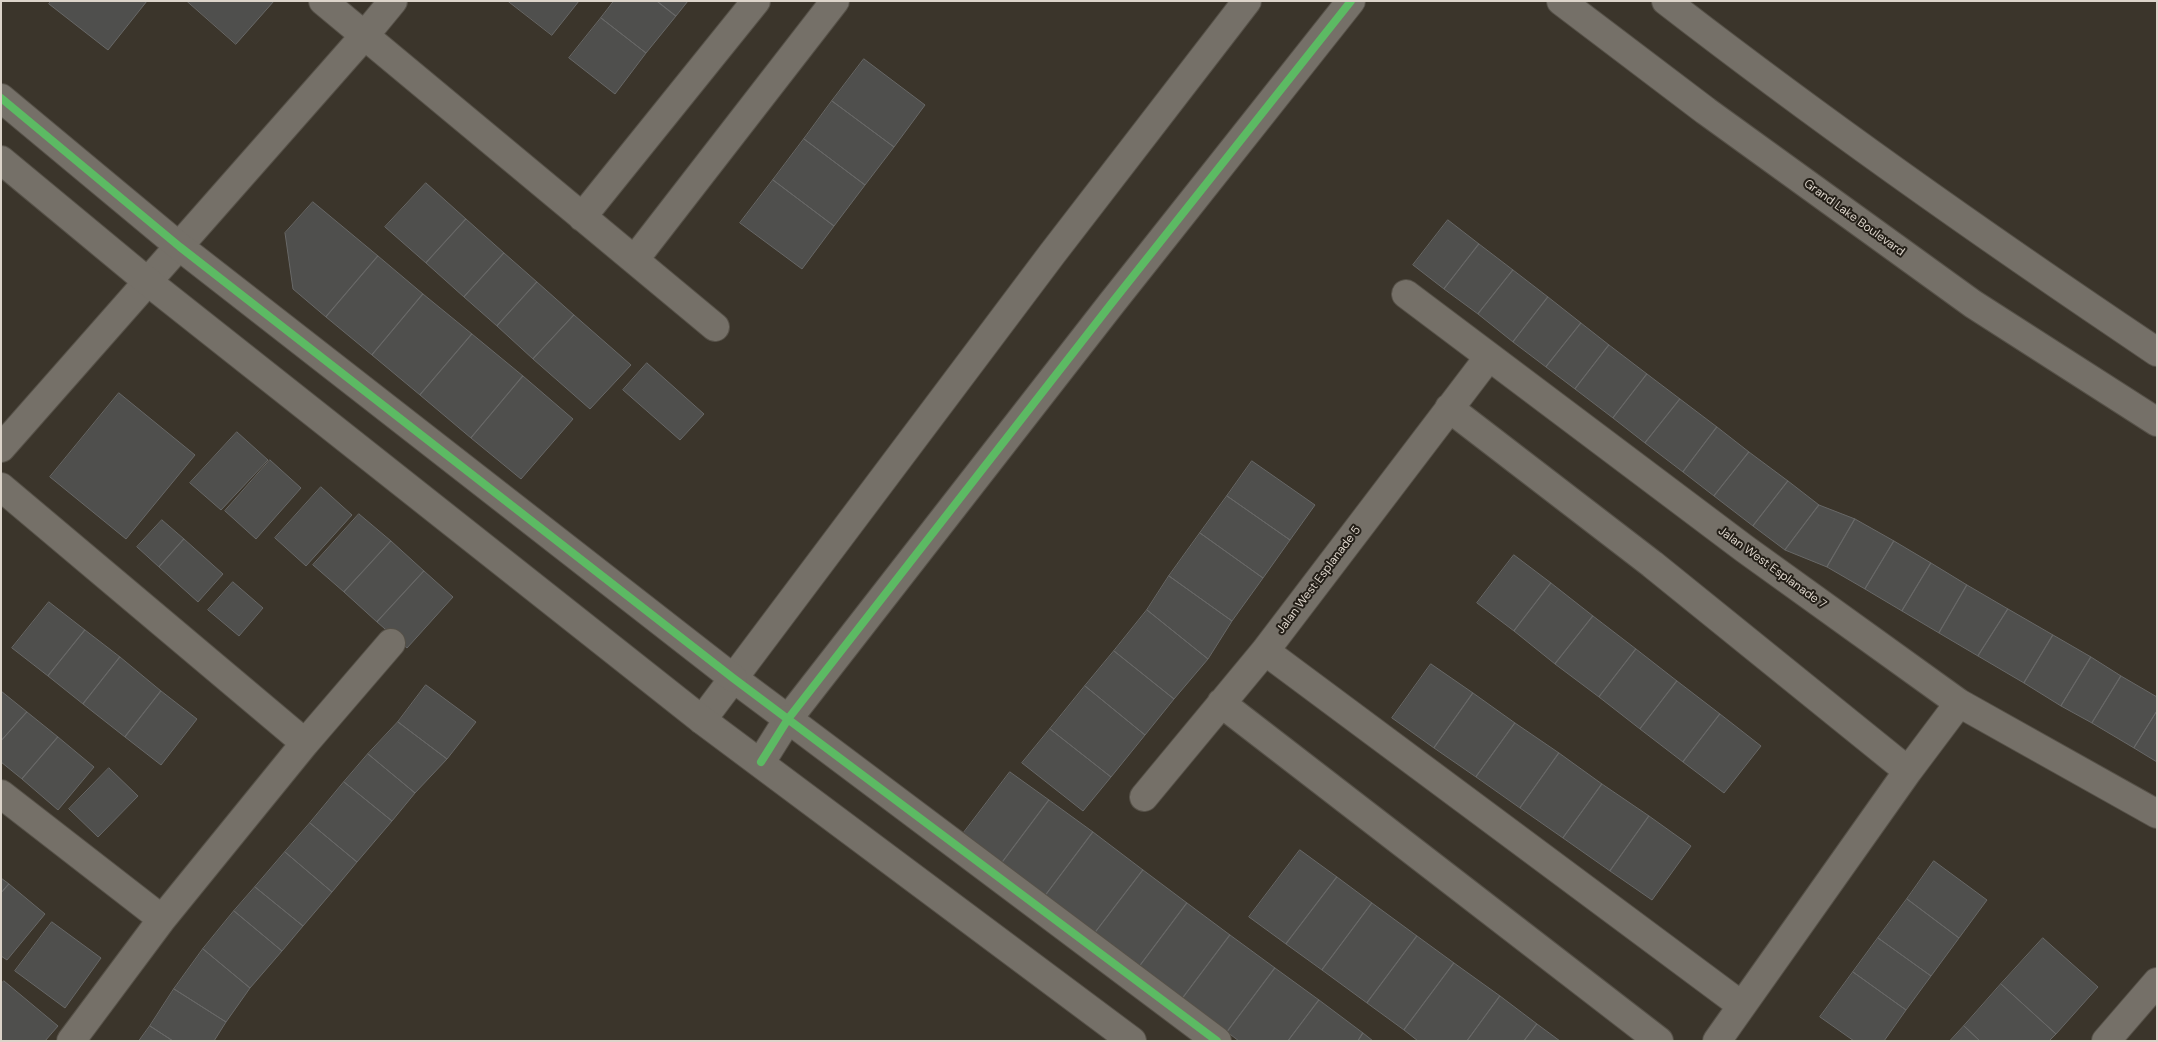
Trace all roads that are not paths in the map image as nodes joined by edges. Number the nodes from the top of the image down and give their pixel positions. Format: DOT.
graph roads {
  1 [pos="323,1"];
  2 [pos="393,1"];
  3 [pos="756,1"];
  4 [pos="835,1"];
  5 [pos="1247,1"];
  6 [pos="1351,1"];
  7 [pos="1561,1"];
  8 [pos="1666,1"];
  9 [pos="366,36"];
  10 [pos="1,98"];
  11 [pos="1,160"];
  12 [pos="582,217"];
  13 [pos="180,247"];
  14 [pos="635,259"];
  15 [pos="146,281"];
  16 [pos="1406,294"];
  17 [pos="715,327"];
  18 [pos="2157,352"];
  19 [pos="1488,358"];
  20 [pos="1450,408"];
  21 [pos="2157,422"];
  22 [pos="1,448"];
  23 [pos="1,487"];
  24 [pos="391,643"];
  25 [pos="1265,651"];
  26 [pos="733,678"];
  27 [pos="1221,703"];
  28 [pos="1959,703"];
  29 [pos="788,719"];
  30 [pos="702,720"];
  31 [pos="305,743"];
  32 [pos="761,762"];
  33 [pos="1908,770"];
  34 [pos="1,794"];
  35 [pos="1144,797"];
  36 [pos="2157,814"];
  37 [pos="162,919"];
  38 [pos="2157,982"];
  39 [pos="1741,1005"];
  40 [pos="72,1041"];
  41 [pos="1132,1041"];
  42 [pos="1217,1041"];
  43 [pos="1659,1041"];
  44 [pos="1717,1041"];
  45 [pos="2106,1041"];
  1 -- 9 [label="street"];
  2 -- 9 [label="street"];
  3 -- 12 [label="street"];
  4 -- 14 [label="street"];
  5 -- 26 [label="street"];
  6 -- 29 [label="street"];
  7 -- 21 [label="street, Grand Lake Boulevard"];
  8 -- 18 [label="street"];
  9 -- 12 [label="street"];
  9 -- 13 [label="street"];
  10 -- 13 [label="street"];
  11 -- 15 [label="street"];
  12 -- 14 [label="street"];
  13 -- 15 [label="street"];
  13 -- 26 [label="street"];
  14 -- 17 [label="street"];
  15 -- 22 [label="street"];
  15 -- 30 [label="street"];
  16 -- 19 [label="street, Jalan West Esplanade 7"];
  19 -- 20 [label="street, Jalan West Esplanade 5"];
  19 -- 28 [label="street, Jalan West Esplanade 7"];
  20 -- 25 [label="street, Jalan West Esplanade 5"];
  20 -- 33 [label="street"];
  23 -- 31 [label="street"];
  24 -- 31 [label="street"];
  25 -- 27 [label="street, Jalan West Esplanade 5"];
  25 -- 39 [label="street"];
  26 -- 29 [label="street"];
  26 -- 30 [label="street"];
  27 -- 35 [label="street, Jalan West Esplanade 5"];
  27 -- 43 [label="street"];
  28 -- 33 [label="street"];
  28 -- 36 [label="street, Jalan West Esplanade 7"];
  29 -- 32 [label="street"];
  29 -- 42 [label="street"];
  30 -- 32 [label="street"];
  31 -- 37 [label="street"];
  32 -- 41 [label="street"];
  33 -- 39 [label="street"];
  34 -- 37 [label="street"];
  37 -- 40 [label="street"];
  38 -- 45 [label="street"];
  39 -- 44 [label="street"];
}
